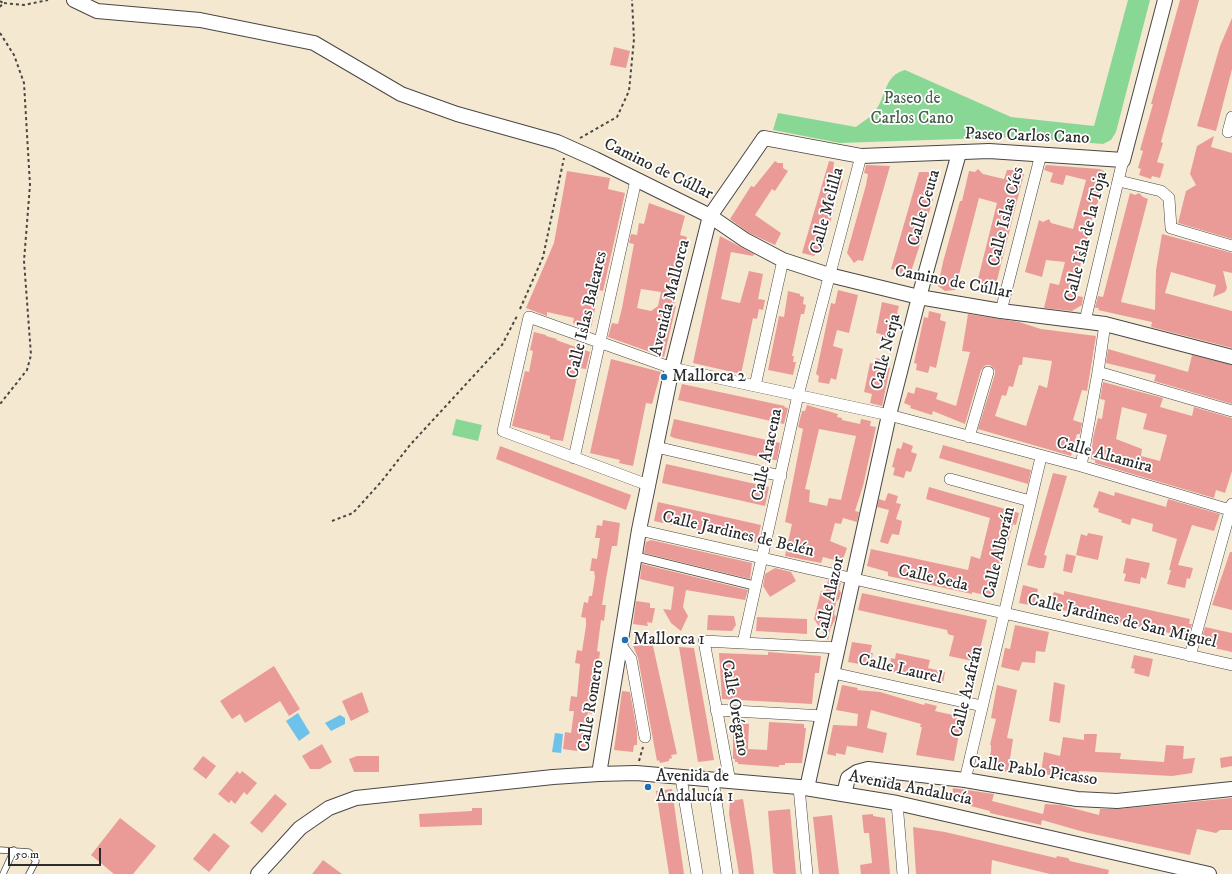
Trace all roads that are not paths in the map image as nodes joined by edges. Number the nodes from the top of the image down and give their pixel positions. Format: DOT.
graph roads {
  1 [pos="74,0"];
  2 [pos="1165,0"];
  3 [pos="1232,116"];
  4 [pos="1228,132"];
  5 [pos="959,153"];
  6 [pos="1041,154"];
  7 [pos="861,156"];
  8 [pos="1123,160"];
  9 [pos="636,180"];
  10 [pos="1119,181"];
  11 [pos="710,216"];
  12 [pos="1232,246"];
  13 [pos="783,260"];
  14 [pos="829,275"];
  15 [pos="919,297"];
  16 [pos="1001,311"];
  17 [pos="1084,321"];
  18 [pos="1105,324"];
  19 [pos="600,342"];
  20 [pos="1232,357"];
  21 [pos="672,368"];
  22 [pos="988,372"];
  23 [pos="1098,372"];
  24 [pos="755,386"];
  25 [pos="798,395"];
  26 [pos="1232,411"];
  27 [pos="889,415"];
  28 [pos="969,437"];
  29 [pos="656,447"];
  30 [pos="1041,457"];
  31 [pos="574,458"];
  32 [pos="1081,466"];
  33 [pos="782,476"];
  34 [pos="950,479"];
  35 [pos="648,485"];
  36 [pos="1030,501"];
  37 [pos="1231,507"];
  38 [pos="639,530"];
  39 [pos="634,556"];
  40 [pos="762,559"];
  41 [pos="854,578"];
  42 [pos="756,586"];
  43 [pos="1004,613"];
  44 [pos="743,642"];
  45 [pos="620,644"];
  46 [pos="839,648"];
  47 [pos="1190,656"];
  48 [pos="1232,665"];
  49 [pos="833,673"];
  50 [pos="982,706"];
  51 [pos="716,710"];
  52 [pos="824,716"];
  53 [pos="645,737"];
  54 [pos="599,774"];
  55 [pos="681,778"];
  56 [pos="713,780"];
  57 [pos="965,780"];
  58 [pos="730,782"];
  59 [pos="803,788"];
  60 [pos="1232,790"];
  61 [pos="844,794"];
  62 [pos="897,802"];
  63 [pos="0,850"];
  64 [pos="14,850"];
  65 [pos="3,874"];
  66 [pos="29,874"];
  67 [pos="258,874"];
  68 [pos="697,874"];
  69 [pos="727,874"];
  70 [pos="807,874"];
  71 [pos="904,874"];
  72 [pos="1209,874"];
  1 -- 9 [label="street, Camino de Cúllar"];
  2 -- 8 [label="street"];
  3 -- 4 [label="street"];
  5 -- 6 [label="street, Paseo Carlos Cano"];
  5 -- 7 [label="street, Paseo Carlos Cano"];
  5 -- 15 [label="street, Calle Ceuta"];
  6 -- 8 [label="street, Paseo Carlos Cano"];
  6 -- 16 [label="street, Calle Islas Cíes"];
  7 -- 11 [label="street, Paseo Carlos Cano"];
  7 -- 14 [label="street, Calle Melilla"];
  8 -- 10 [label="street, Calle Isla de la Toja"];
  9 -- 11 [label="street, Camino de Cúllar"];
  9 -- 19 [label="street, Calle Islas Baleares"];
  10 -- 12 [label="street"];
  10 -- 17 [label="street, Calle Isla de la Toja"];
  11 -- 13 [label="street, Camino de Cúllar"];
  11 -- 21 [label="street, Avenida Mallorca"];
  13 -- 14 [label="street, Camino de Cúllar"];
  13 -- 24 [label="street"];
  14 -- 15 [label="street, Camino de Cúllar"];
  14 -- 25 [label="street, Calle Aracena"];
  15 -- 16 [label="street, Camino de Cúllar"];
  15 -- 27 [label="street, Calle Nerja"];
  16 -- 17 [label="street, Camino de Cúllar"];
  17 -- 18 [label="street, Camino de Cúllar"];
  18 -- 20 [label="street, Camino de Cúllar"];
  18 -- 23 [label="street"];
  19 -- 21 [label="street, Calle Altamira"];
  19 -- 31 [label="street, Calle Islas Baleares"];
  19 -- 31 [label="street, Calle Altamira"];
  21 -- 24 [label="street, Calle Altamira"];
  21 -- 29 [label="street, Avenida Mallorca"];
  22 -- 28 [label="street"];
  23 -- 26 [label="street"];
  23 -- 32 [label="street"];
  24 -- 25 [label="street, Calle Altamira"];
  25 -- 27 [label="street, Calle Altamira"];
  25 -- 33 [label="street, Calle Aracena"];
  27 -- 28 [label="street, Calle Altamira"];
  27 -- 41 [label="street, Calle Alazor"];
  28 -- 30 [label="street, Calle Altamira"];
  29 -- 33 [label="street"];
  29 -- 35 [label="street, Avenida Mallorca"];
  30 -- 32 [label="street, Calle Altamira"];
  30 -- 36 [label="street, Calle Alborán"];
  31 -- 35 [label="street"];
  32 -- 37 [label="street, Calle Altamira"];
  33 -- 40 [label="street, Calle Aracena"];
  34 -- 36 [label="street, Calle Alborán"];
  35 -- 38 [label="street, Avenida Mallorca"];
  36 -- 43 [label="street, Calle Alborán"];
  37 -- 47 [label="street"];
  38 -- 39 [label="street, Calle Romero"];
  38 -- 40 [label="street, Calle Jardines de Belén"];
  39 -- 42 [label="street"];
  39 -- 45 [label="street, Calle Romero"];
  40 -- 41 [label="street, Calle Jardines de Belén"];
  40 -- 42 [label="street, Calle Aracena"];
  41 -- 43 [label="street, Calle Seda"];
  41 -- 46 [label="street, Calle Alazor"];
  42 -- 44 [label="street, Calle Aracena"];
  43 -- 47 [label="street, Calle Jardines de San Miguel"];
  43 -- 50 [label="street, Calle Azafrán"];
  44 -- 46 [label="street"];
  44 -- 51 [label="street, Calle Orégano"];
  45 -- 53 [label="street, Calle Romero"];
  45 -- 54 [label="street, Calle Romero"];
  46 -- 49 [label="street, Calle Alazor"];
  47 -- 48 [label="street, Calle Jardines de San Miguel"];
  49 -- 50 [label="street, Calle Laurel"];
  49 -- 52 [label="street, Calle Alazor"];
  50 -- 57 [label="street, Calle Azafrán"];
  51 -- 52 [label="street"];
  51 -- 58 [label="street, Calle Orégano"];
  52 -- 59 [label="street, Calle Alazor"];
  54 -- 55 [label="street, Avenida Andalucía"];
  54 -- 67 [label="street, Avenida Andalucía"];
  55 -- 56 [label="street, Avenida Andalucía"];
  55 -- 68 [label="street"];
  56 -- 58 [label="street, Avenida Andalucía"];
  56 -- 69 [label="street"];
  57 -- 60 [label="street, Calle Pablo Picasso"];
  57 -- 61 [label="street, Calle Pablo Picasso"];
  58 -- 59 [label="street, Avenida Andalucía"];
  59 -- 61 [label="street, Avenida Andalucía"];
  59 -- 70 [label="street"];
  61 -- 62 [label="street, Avenida Andalucía"];
  62 -- 71 [label="street"];
  62 -- 72 [label="street, Avenida Andalucía"];
  63 -- 64 [label="lane"];
  64 -- 65 [label="lane"];
  64 -- 66 [label="lane"];
}
